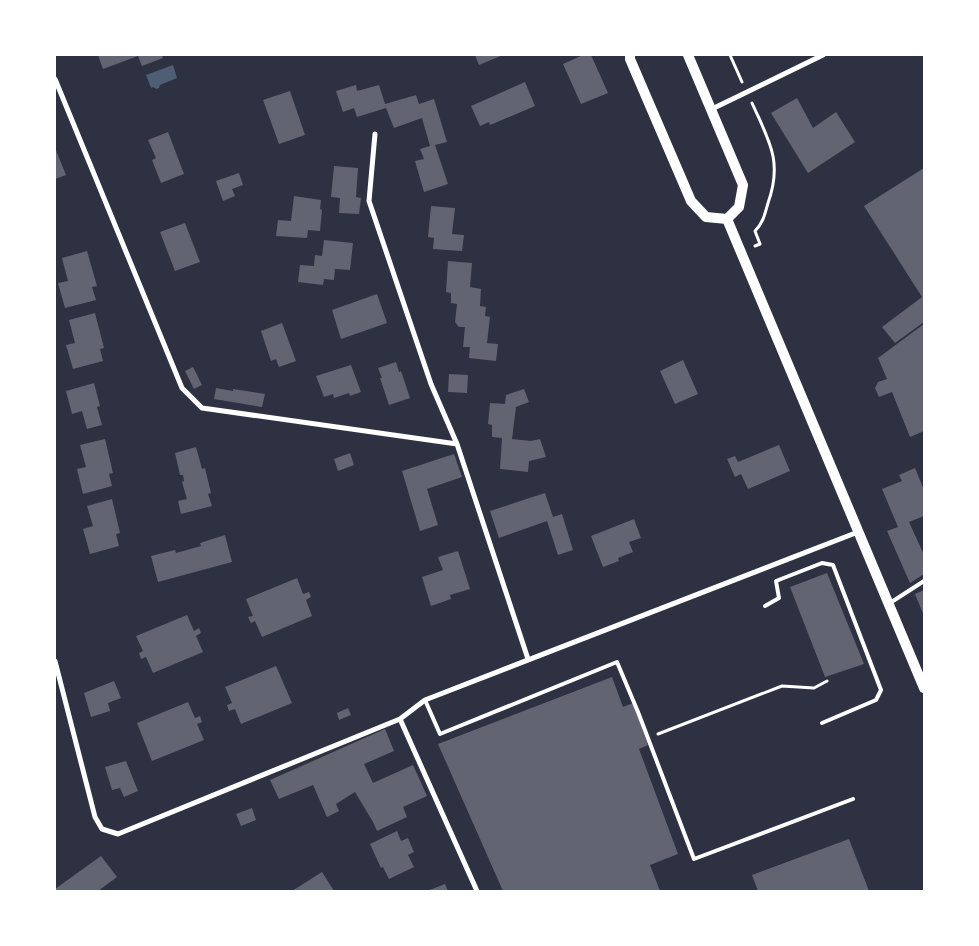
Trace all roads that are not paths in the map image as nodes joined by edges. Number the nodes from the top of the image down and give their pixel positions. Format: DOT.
graph roads {
  1 [pos="630,55"];
  2 [pos="688,55"];
  3 [pos="823,55"];
  4 [pos="55,79"];
  5 [pos="712,109"];
  6 [pos="375,134"];
  7 [pos="727,219"];
  8 [pos="457,444"];
  9 [pos="858,532"];
  10 [pos="924,580"];
  11 [pos="888,604"];
  12 [pos="766,606"];
  13 [pos="528,659"];
  14 [pos="55,662"];
  15 [pos="924,688"];
  16 [pos="425,700"];
  17 [pos="400,719"];
  18 [pos="822,723"];
  19 [pos="853,799"];
  20 [pos="477,891"];
  1 -- 7 [label="main road"];
  2 -- 5 [label="main road"];
  3 -- 5 [label="street"];
  4 -- 8 [label="street"];
  5 -- 7 [label="main road"];
  6 -- 8 [label="street"];
  7 -- 9 [label="main road"];
  8 -- 13 [label="street"];
  9 -- 11 [label="main road"];
  9 -- 13 [label="street"];
  10 -- 11 [label="lane"];
  11 -- 15 [label="main road"];
  12 -- 18 [label="lane"];
  13 -- 16 [label="street"];
  14 -- 17 [label="street"];
  16 -- 17 [label="street"];
  16 -- 19 [label="lane"];
  17 -- 20 [label="street"];
}
